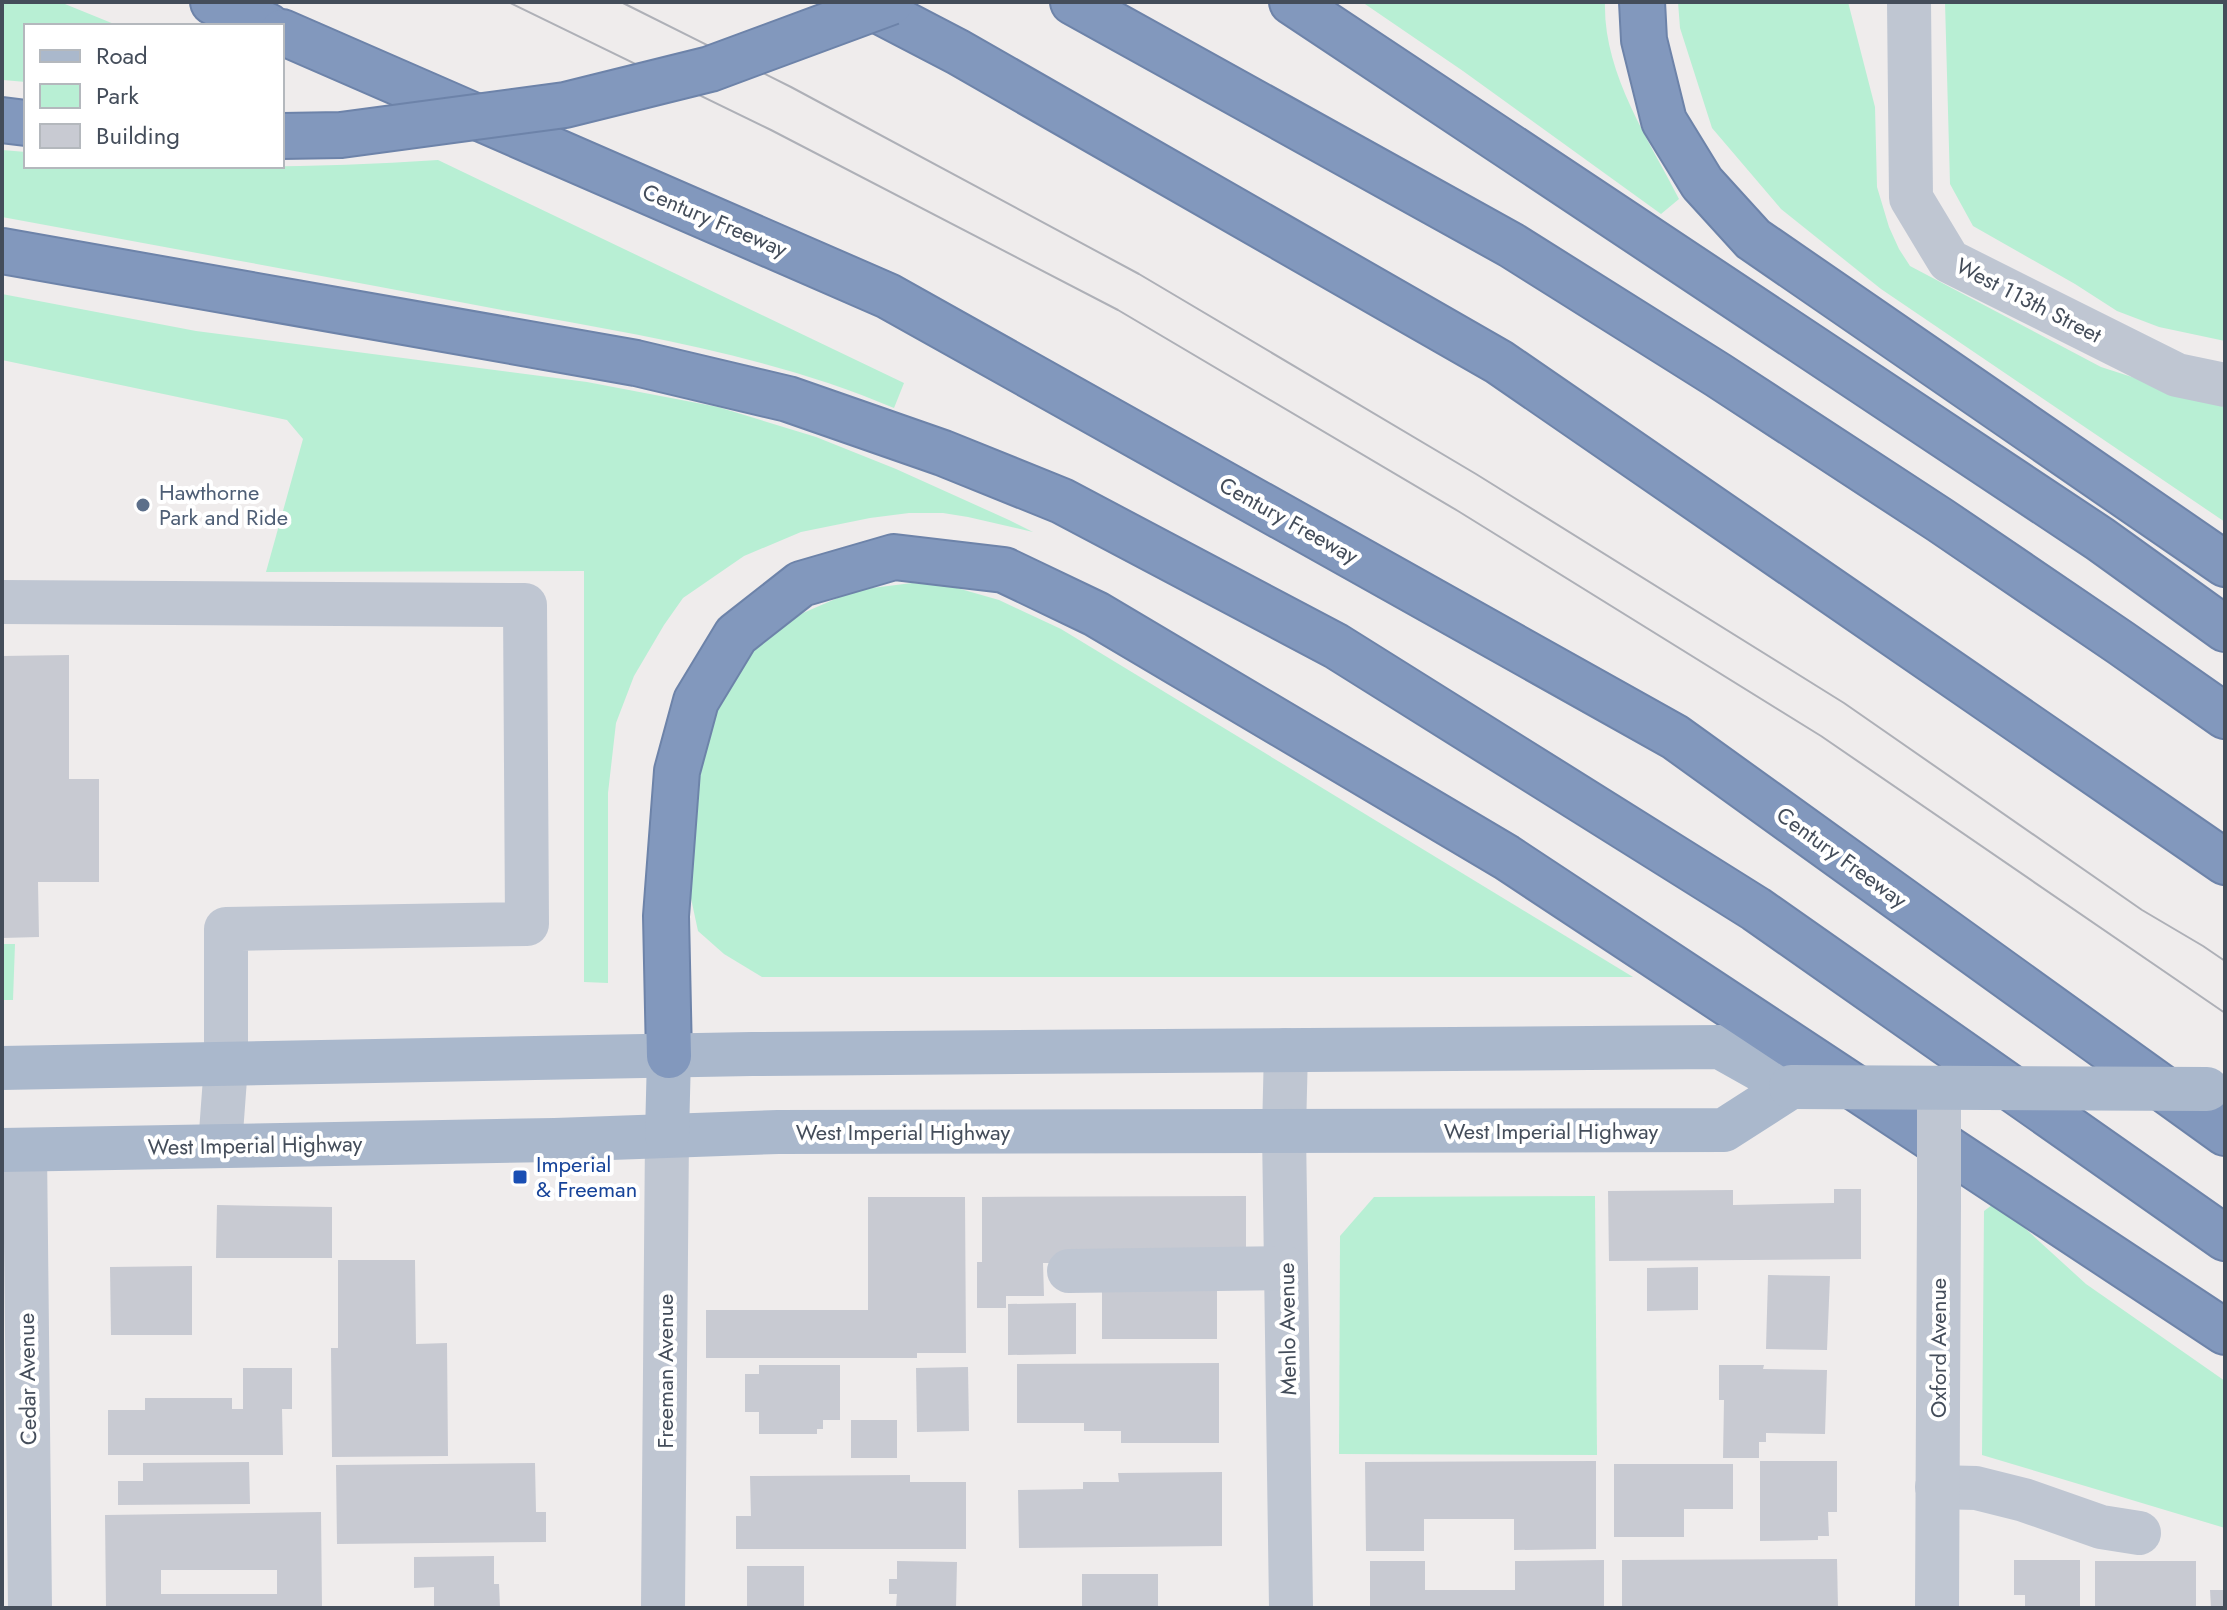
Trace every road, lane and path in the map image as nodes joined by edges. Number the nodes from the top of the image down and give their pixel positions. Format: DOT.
graph roads {
  1 [pos="213,2"];
  2 [pos="862,2"];
  3 [pos="891,2"];
  4 [pos="1073,2"];
  5 [pos="1292,2"];
  6 [pos="1642,2"];
  7 [pos="1909,2"];
  8 [pos="263,24"];
  9 [pos="284,33"];
  10 [pos="284,136"];
  11 [pos="2,251"];
  12 [pos="2225,385"];
  13 [pos="2225,564"];
  14 [pos="2,602"];
  15 [pos="2225,629"];
  16 [pos="2225,716"];
  17 [pos="2225,862"];
  18 [pos="1286,1050"];
  19 [pos="669,1056"];
  20 [pos="226,1065"];
  21 [pos="2,1068"];
  22 [pos="1791,1087"];
  23 [pos="1939,1088"];
  24 [pos="2225,1089"];
  25 [pos="1284,1131"];
  26 [pos="2225,1133"];
  27 [pos="667,1135"];
  28 [pos="220,1146"];
  29 [pos="13,1150"];
  30 [pos="2225,1238"];
  31 [pos="1286,1268"];
  32 [pos="1069,1271"];
  33 [pos="2225,1332"];
  34 [pos="1937,1487"];
  35 [pos="2139,1533"];
  36 [pos="30,1608"];
  37 [pos="663,1608"];
  38 [pos="1291,1608"];
  39 [pos="1937,1608"];
  1 -- 8 [label="highway"];
  2 -- 17 [label="highway"];
  3 -- 10 [label="highway, bridge"];
  4 -- 16 [label="highway"];
  5 -- 15 [label="highway"];
  6 -- 13 [label="highway"];
  7 -- 12 [label="street, West 113th Street"];
  9 -- 26 [label="highway, Century Freeway"];
  11 -- 30 [label="highway"];
  14 -- 20 [label="street"];
  18 -- 19 [label="main road"];
  18 -- 22 [label="main road"];
  18 -- 25 [label="street, Menlo Avenue"];
  19 -- 20 [label="main road"];
  19 -- 27 [label="main road"];
  19 -- 33 [label="highway"];
  20 -- 21 [label="main road"];
  20 -- 28 [label="street"];
  22 -- 23 [label="main road, bridge"];
  22 -- 25 [label="main road, West Imperial Highway"];
  23 -- 24 [label="main road, bridge"];
  23 -- 34 [label="street, Oxford Avenue, bridge"];
  25 -- 27 [label="main road, West Imperial Highway"];
  25 -- 31 [label="street, Menlo Avenue"];
  27 -- 28 [label="main road, West Imperial Highway"];
  27 -- 37 [label="street, Freeman Avenue"];
  28 -- 29 [label="main road, West Imperial Highway"];
  29 -- 36 [label="street, Cedar Avenue"];
  31 -- 32 [label="street"];
  31 -- 38 [label="street, Menlo Avenue"];
  34 -- 35 [label="street"];
  34 -- 39 [label="street, Oxford Avenue"];
}
